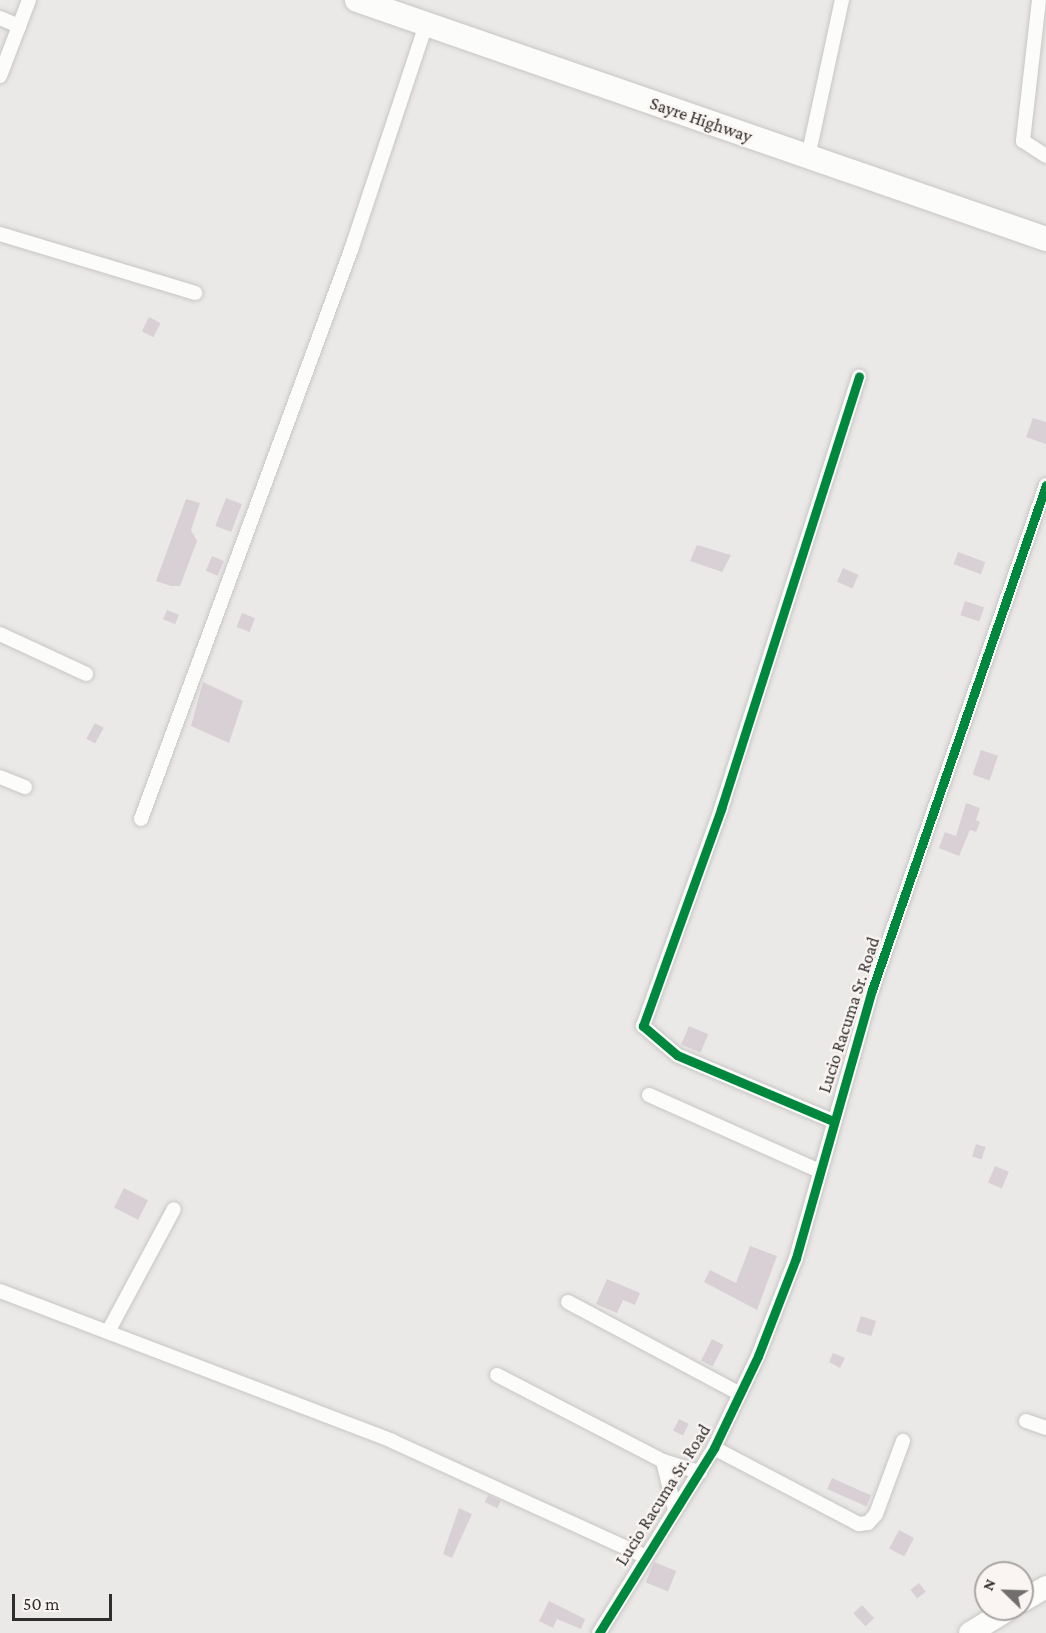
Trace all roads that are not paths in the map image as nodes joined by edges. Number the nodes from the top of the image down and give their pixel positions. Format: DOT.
graph roads {
  1 [pos="29,0"];
  2 [pos="842,0"];
  3 [pos="1039,0"];
  4 [pos="371,2"];
  5 [pos="0,18"];
  6 [pos="426,25"];
  7 [pos="19,26"];
  8 [pos="0,76"];
  9 [pos="1046,156"];
  10 [pos="808,157"];
  11 [pos="0,234"];
  12 [pos="1046,239"];
  13 [pos="195,292"];
  14 [pos="859,377"];
  15 [pos="1046,485"];
  16 [pos="0,634"];
  17 [pos="86,674"];
  18 [pos="0,777"];
  19 [pos="25,787"];
  20 [pos="141,819"];
  21 [pos="649,1095"];
  22 [pos="833,1121"];
  23 [pos="820,1171"];
  24 [pos="174,1209"];
  25 [pos="0,1291"];
  26 [pos="568,1302"];
  27 [pos="109,1330"];
  28 [pos="497,1375"];
  29 [pos="740,1394"];
  30 [pos="1026,1421"];
  31 [pos="1046,1428"];
  32 [pos="903,1441"];
  33 [pos="714,1448"];
  34 [pos="663,1461"];
  35 [pos="699,1472"];
  36 [pos="675,1510"];
  37 [pos="644,1556"];
  38 [pos="990,1621"];
  39 [pos="599,1633"];
  40 [pos="970,1633"];
  1 -- 7 [label="street"];
  2 -- 10 [label="street"];
  3 -- 9 [label="street"];
  4 -- 6 [label="highway, Sayre Highway"];
  5 -- 7 [label="street"];
  6 -- 10 [label="highway, Sayre Highway"];
  6 -- 20 [label="street"];
  7 -- 8 [label="street"];
  10 -- 12 [label="highway, Sayre Highway"];
  11 -- 13 [label="street"];
  14 -- 22 [label="street"];
  15 -- 22 [label="street, Lucio Racuma Sr. Road"];
  16 -- 17 [label="street"];
  18 -- 19 [label="street"];
  21 -- 23 [label="street"];
  22 -- 23 [label="street, Lucio Racuma Sr. Road"];
  23 -- 29 [label="street, Lucio Racuma Sr. Road"];
  24 -- 27 [label="street"];
  25 -- 27 [label="street"];
  26 -- 29 [label="street"];
  27 -- 37 [label="street"];
  28 -- 34 [label="street"];
  29 -- 33 [label="street, Lucio Racuma Sr. Road"];
  30 -- 31 [label="street"];
  32 -- 33 [label="street"];
  33 -- 35 [label="street, Lucio Racuma Sr. Road"];
  34 -- 35 [label="street"];
  34 -- 36 [label="street"];
  35 -- 36 [label="street, Lucio Racuma Sr. Road"];
  36 -- 37 [label="street, Lucio Racuma Sr. Road"];
  37 -- 39 [label="street, Lucio Racuma Sr. Road"];
  38 -- 40 [label="main road"];
}
